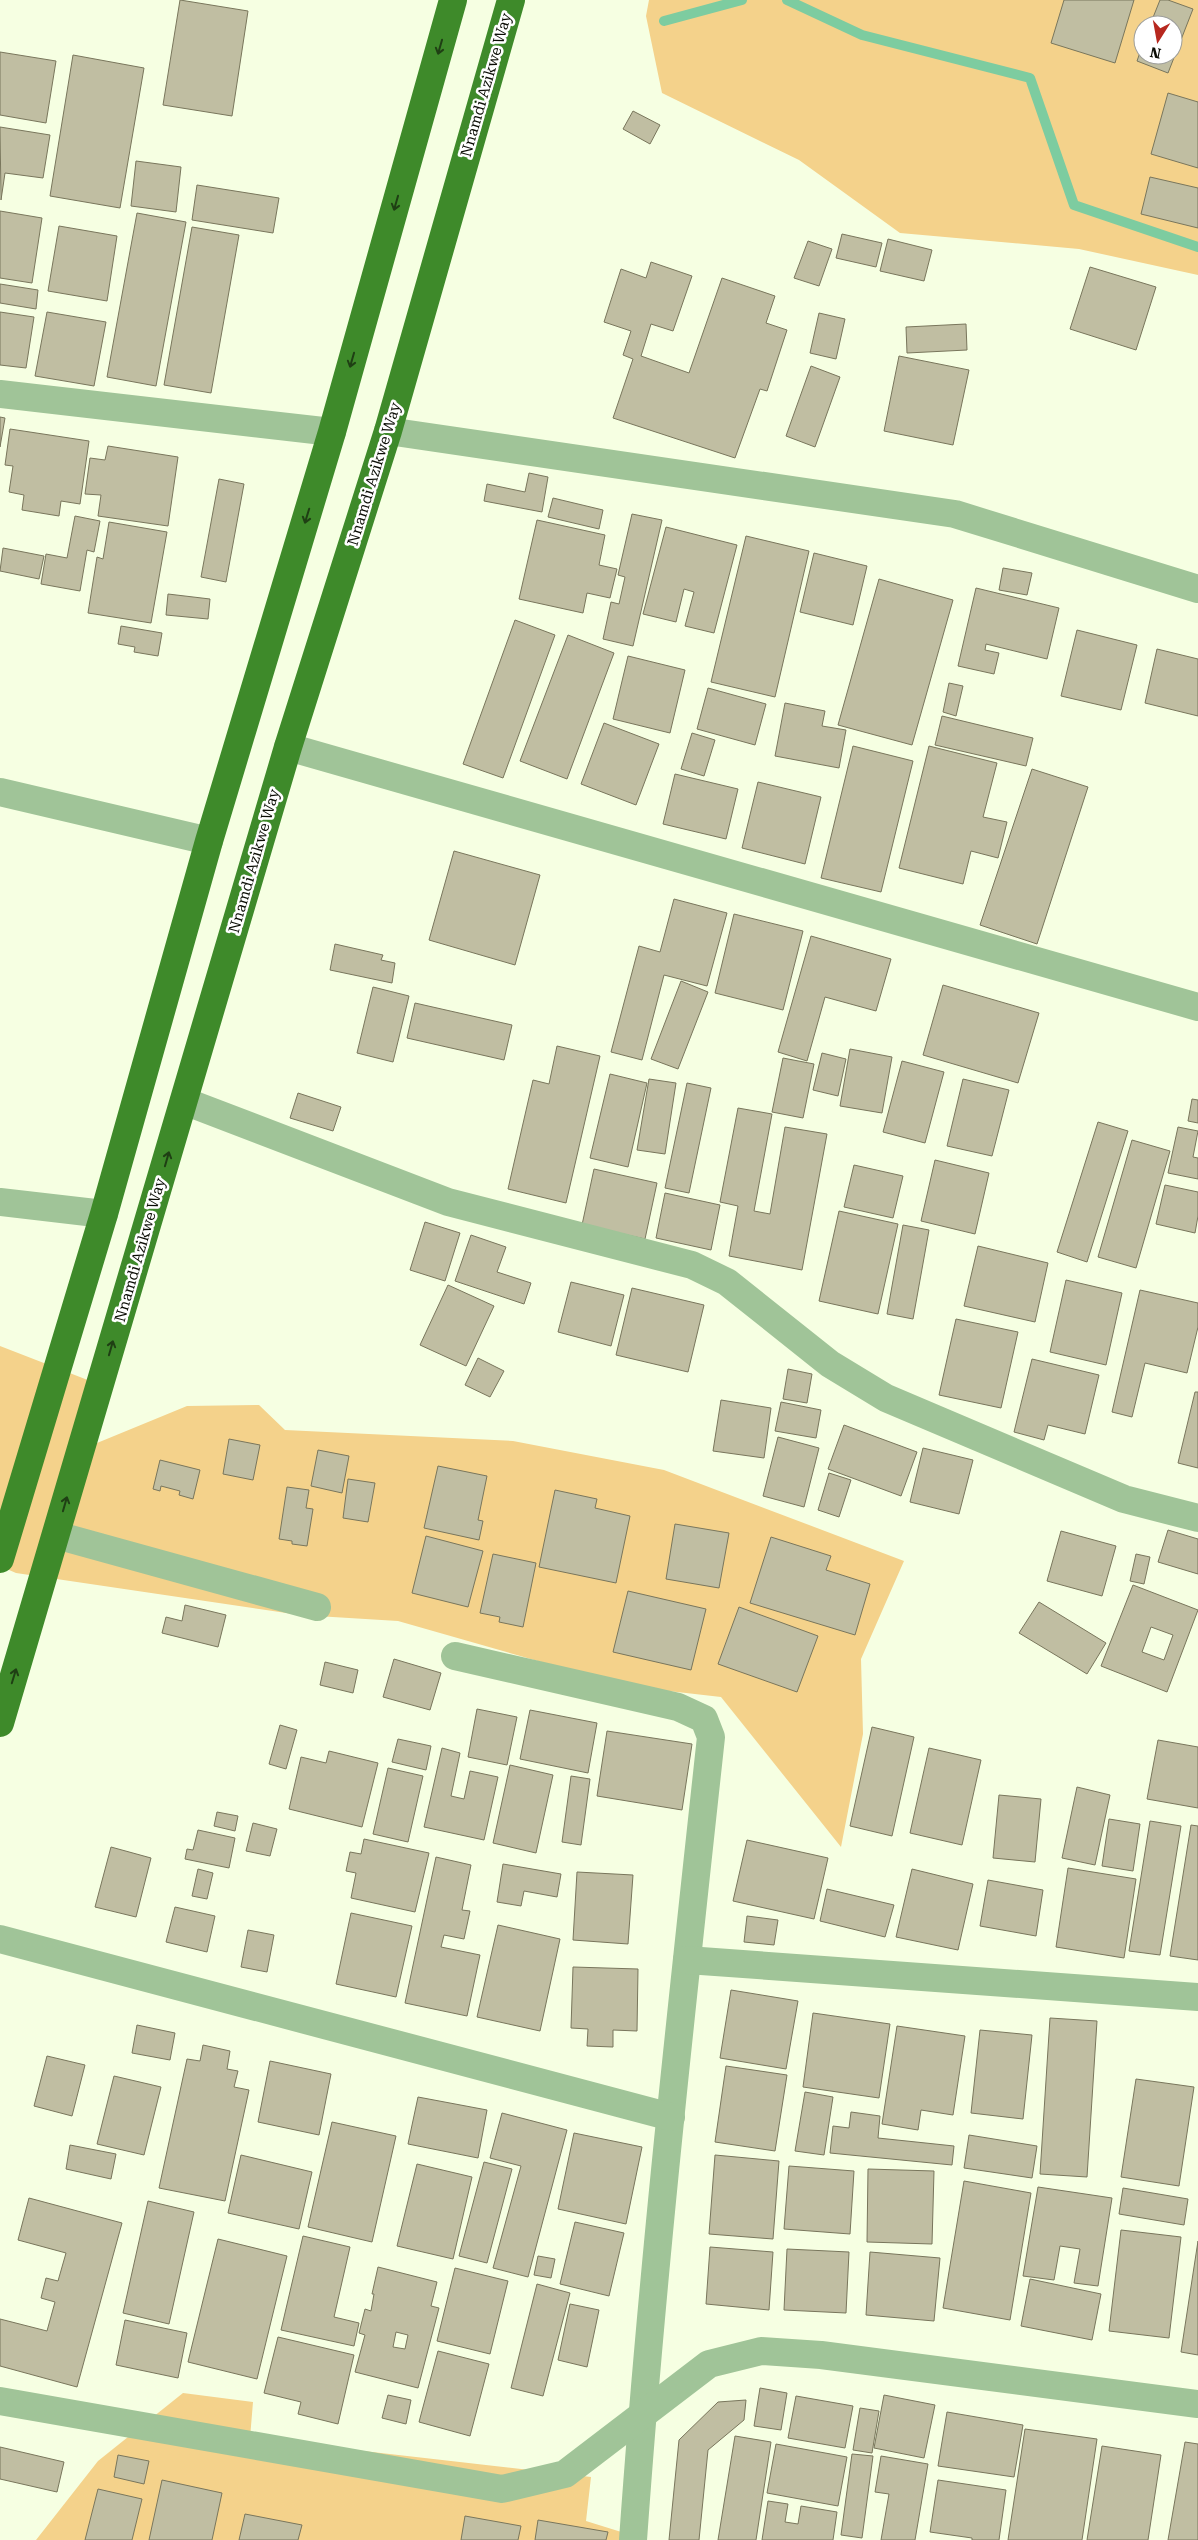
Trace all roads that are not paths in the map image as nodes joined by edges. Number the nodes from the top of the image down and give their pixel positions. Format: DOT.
graph roads {
  1 [pos="453,0"];
  2 [pos="511,0"];
  3 [pos="0,394"];
  4 [pos="388,431"];
  5 [pos="332,432"];
  6 [pos="1198,589"];
  7 [pos="288,747"];
  8 [pos="0,792"];
  9 [pos="209,842"];
  10 [pos="1198,1007"];
  11 [pos="184,1101"];
  12 [pos="0,1202"];
  13 [pos="104,1214"];
  14 [pos="1198,1518"];
  15 [pos="56,1535"];
  16 [pos="0,1559"];
  17 [pos="317,1607"];
  18 [pos="455,1656"];
  19 [pos="0,1723"];
  20 [pos="0,1939"];
  21 [pos="687,1960"];
  22 [pos="1198,1997"];
  23 [pos="671,2116"];
  24 [pos="0,2402"];
  25 [pos="1198,2404"];
  26 [pos="642,2417"];
  27 [pos="633,2540"];
  1 -- 5 [label="highway, one-way"];
  2 -- 4 [label="highway, Nnamdi Azikwe Way"];
  3 -- 5 [label="street"];
  4 -- 6 [label="street"];
  4 -- 7 [label="highway, Nnamdi Azikwe Way"];
  5 -- 9 [label="highway, one-way"];
  7 -- 10 [label="street"];
  7 -- 11 [label="highway, Nnamdi Azikwe Way"];
  8 -- 9 [label="street"];
  9 -- 13 [label="highway"];
  11 -- 14 [label="street"];
  15 -- 11 [label="highway, Nnamdi Azikwe Way, one-way"];
  12 -- 13 [label="street"];
  13 -- 16 [label="highway"];
  15 -- 17 [label="street"];
  19 -- 15 [label="highway, Nnamdi Azikwe Way, one-way"];
  18 -- 21 [label="street"];
  20 -- 23 [label="street"];
  21 -- 22 [label="street"];
  21 -- 23 [label="street"];
  23 -- 26 [label="street"];
  24 -- 26 [label="street"];
  25 -- 26 [label="street"];
  26 -- 27 [label="street"];
}
